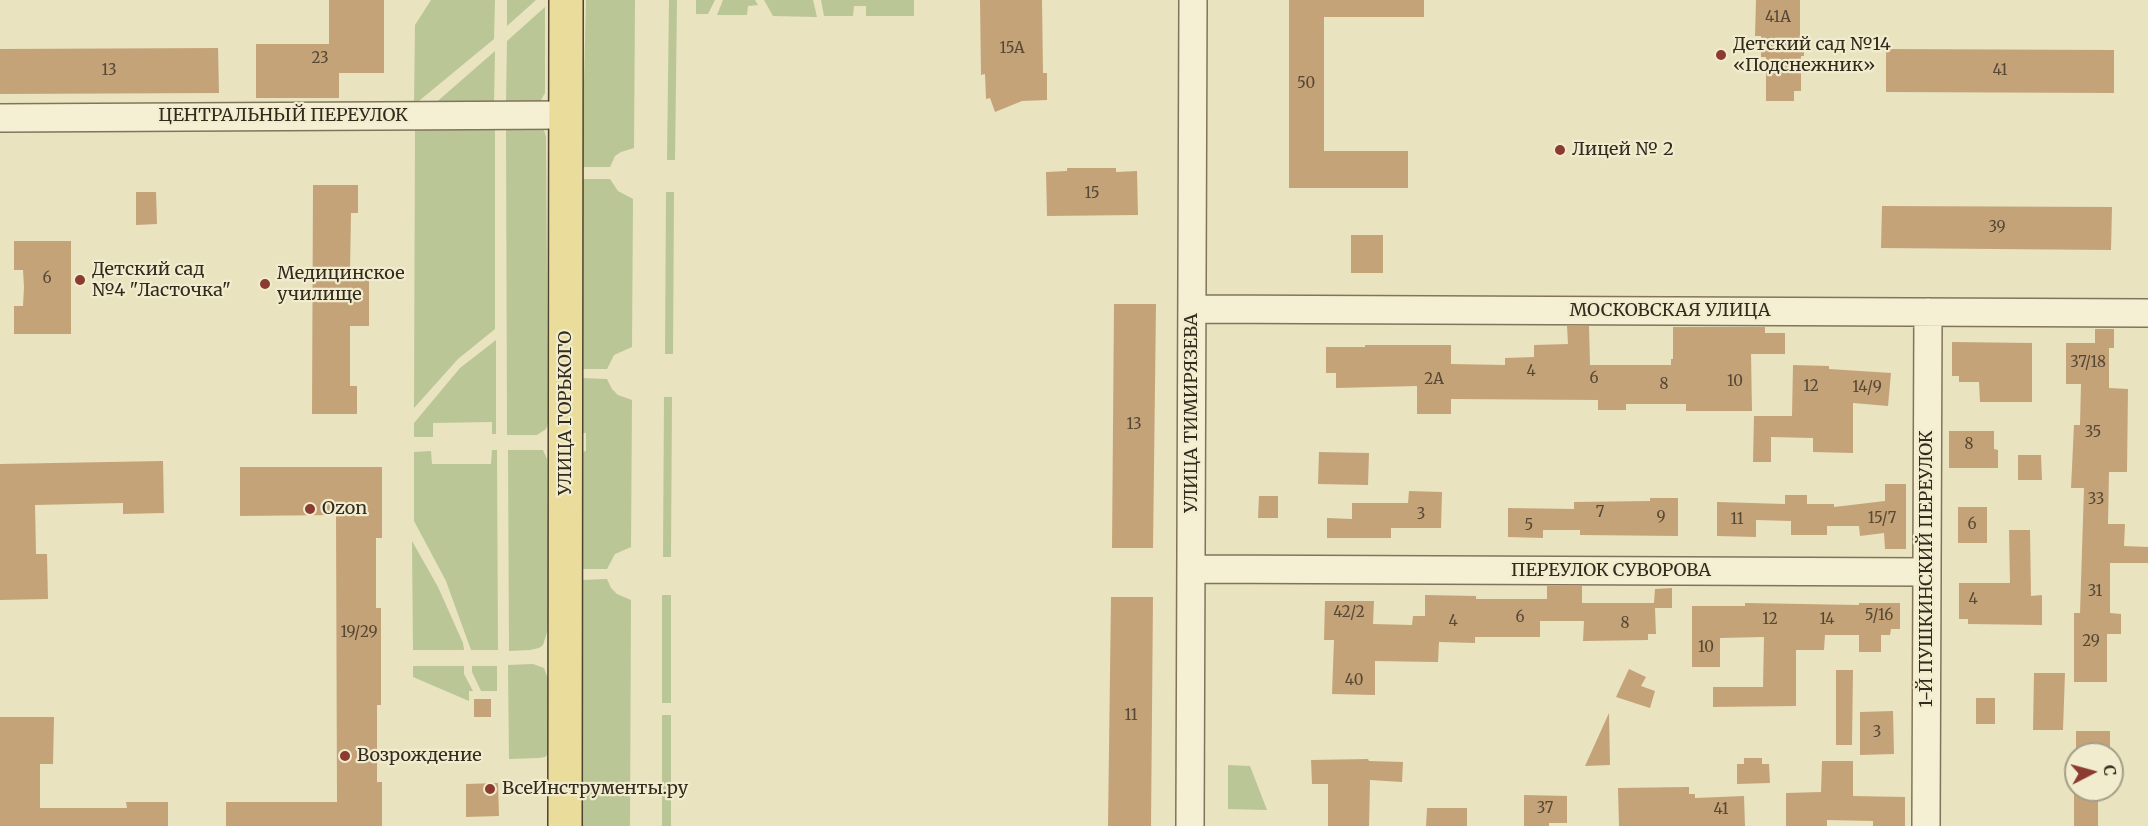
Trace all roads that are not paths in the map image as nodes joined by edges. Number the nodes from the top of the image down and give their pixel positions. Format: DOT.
graph roads {
  1 [pos="566,0"];
  2 [pos="1193,0"];
  3 [pos="566,115"];
  4 [pos="0,118"];
  5 [pos="1192,309"];
  6 [pos="1928,312"];
  7 [pos="2148,313"];
  8 [pos="1191,569"];
  9 [pos="1927,572"];
  10 [pos="565,826"];
  11 [pos="1190,826"];
  12 [pos="1926,826"];
  1 -- 3 [label="main road, УЛИЦА ГОРЬКОГО"];
  2 -- 5 [label="street, УЛИЦА ТИМИРЯЗЕВА"];
  3 -- 4 [label="street, ЦЕНТРАЛЬНЫЙ ПЕРЕУЛОК"];
  3 -- 10 [label="main road, УЛИЦА ГОРЬКОГО"];
  5 -- 6 [label="street, МОСКОВСКАЯ УЛИЦА"];
  5 -- 8 [label="street, УЛИЦА ТИМИРЯЗЕВА"];
  6 -- 7 [label="street, МОСКОВСКАЯ УЛИЦА"];
  6 -- 9 [label="street, 1-Й ПУШКИНСКИЙ ПЕРЕУЛОК"];
  8 -- 9 [label="street, ПЕРЕУЛОК СУВОРОВА"];
  8 -- 11 [label="street, УЛИЦА ТИМИРЯЗЕВА"];
  9 -- 12 [label="street, 1-Й ПУШКИНСКИЙ ПЕРЕУЛОК"];
}
